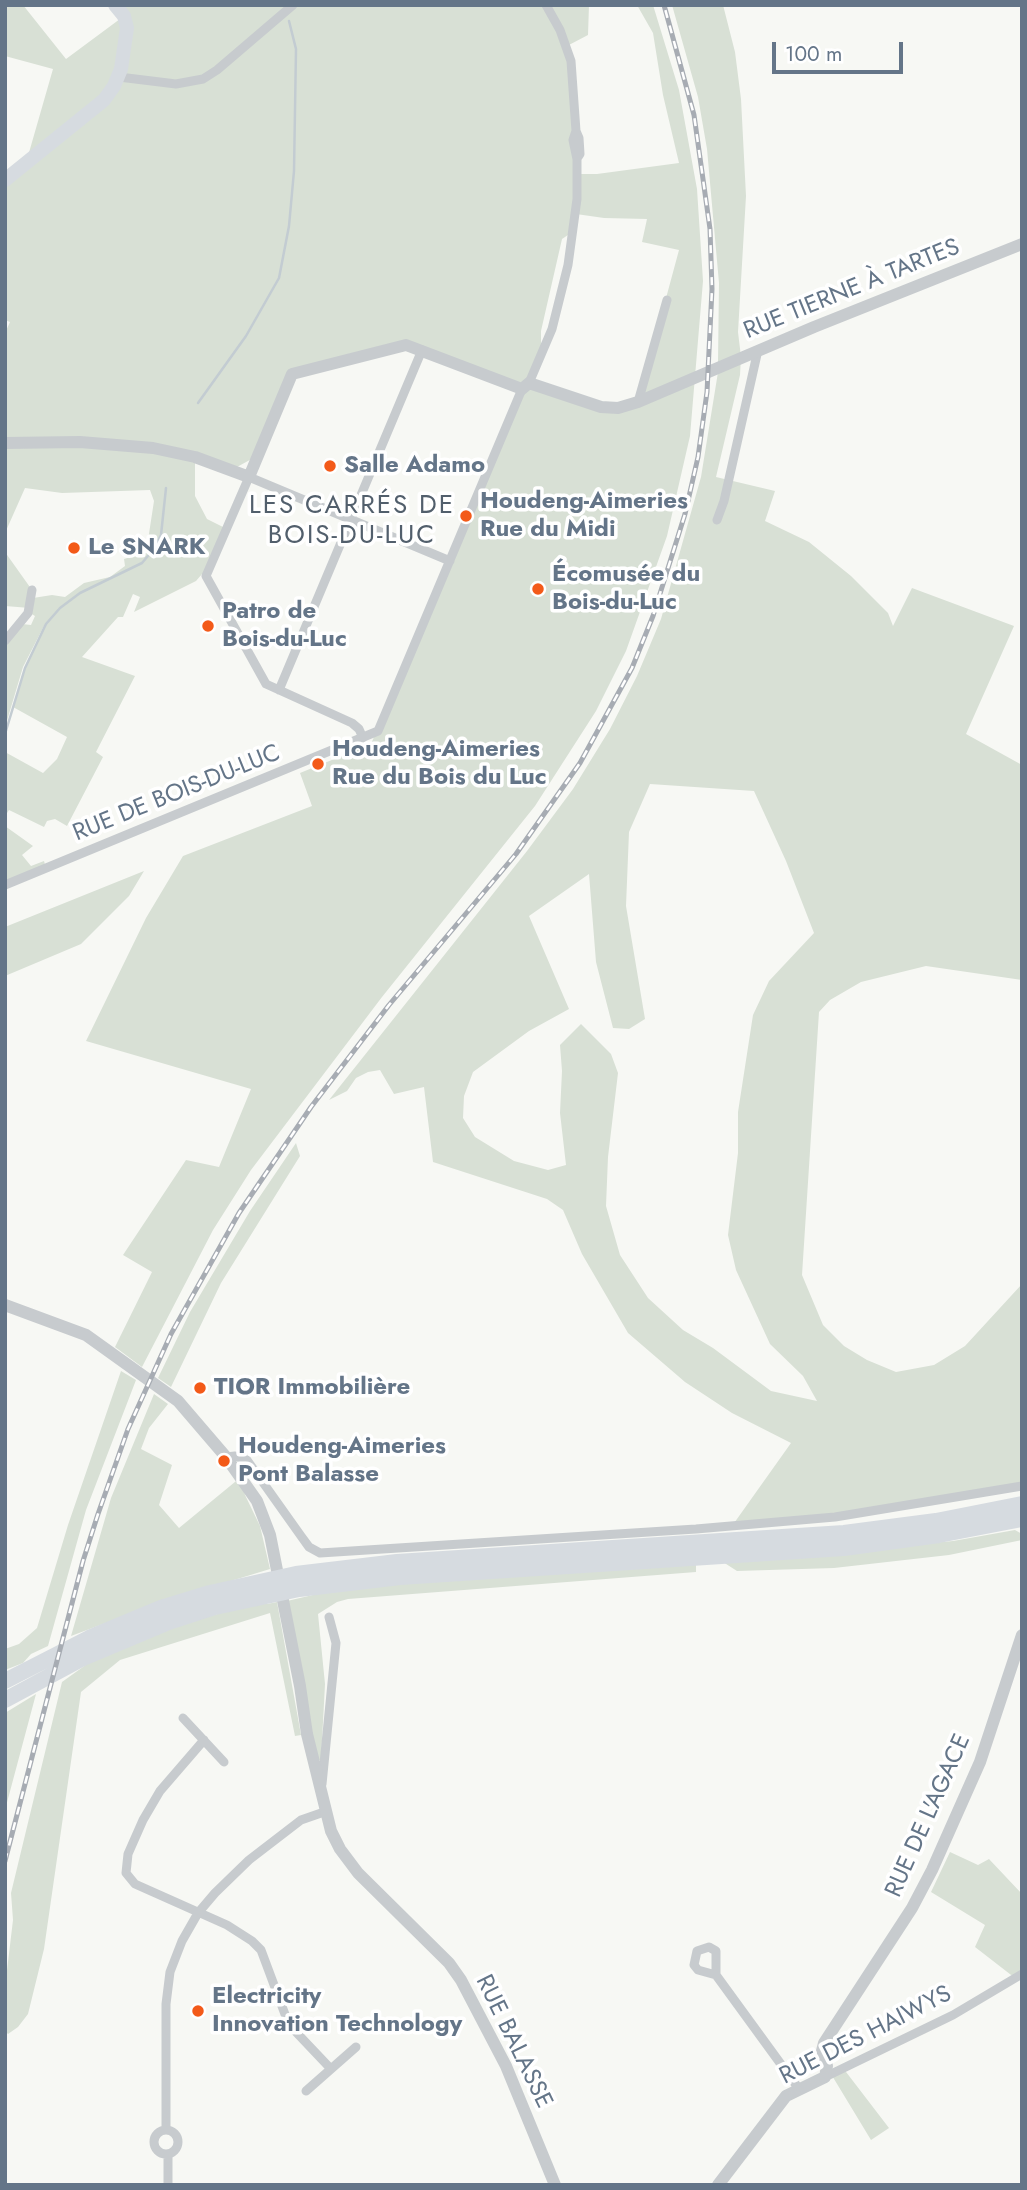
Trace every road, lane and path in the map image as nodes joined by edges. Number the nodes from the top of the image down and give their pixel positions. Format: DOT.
graph roads {
  1 [pos="115,5"];
  2 [pos="293,5"];
  3 [pos="546,5"];
  4 [pos="119,77"];
  5 [pos="5,180"];
  6 [pos="1022,244"];
  7 [pos="667,300"];
  8 [pos="422,350"];
  9 [pos="758,351"];
  10 [pos="526,386"];
  11 [pos="638,402"];
  12 [pos="5,443"];
  13 [pos="248,477"];
  14 [pos="351,518"];
  15 [pos="717,520"];
  16 [pos="450,561"];
  17 [pos="32,590"];
  18 [pos="5,641"];
  19 [pos="279,691"];
  20 [pos="363,738"];
  21 [pos="5,885"];
  22 [pos="5,1305"];
  23 [pos="226,1457"];
  24 [pos="1022,1486"];
  25 [pos="1022,1504"];
  26 [pos="1018,1523"];
  27 [pos="298,1582"];
  28 [pos="264,1588"];
  29 [pos="329,1616"];
  30 [pos="1022,1635"];
  31 [pos="28,1668"];
  32 [pos="5,1674"];
  33 [pos="5,1681"];
  34 [pos="5,1700"];
  35 [pos="183,1718"];
  36 [pos="204,1740"];
  37 [pos="224,1762"];
  38 [pos="321,1796"];
  39 [pos="324,1812"];
  40 [pos="198,1913"];
  41 [pos="1022,1974"];
  42 [pos="716,1975"];
  43 [pos="356,2047"];
  44 [pos="331,2069"];
  45 [pos="825,2077"];
  46 [pos="799,2089"];
  47 [pos="306,2091"];
  48 [pos="166,2130"];
  49 [pos="168,2154"];
  50 [pos="168,2185"];
  51 [pos="555,2185"];
  52 [pos="718,2185"];
  1 -- 4 [label="main road"];
  2 -- 4 [label="street"];
  3 -- 10 [label="street"];
  4 -- 5 [label="main road"];
  6 -- 9 [label="street, RUE TIERNE À TARTES"];
  7 -- 11 [label="street"];
  8 -- 10 [label="street, RUE TIERNE À TARTES"];
  8 -- 13 [label="street"];
  8 -- 14 [label="street"];
  9 -- 11 [label="street, RUE TIERNE À TARTES"];
  9 -- 15 [label="street"];
  10 -- 11 [label="street, RUE TIERNE À TARTES"];
  10 -- 16 [label="street"];
  12 -- 13 [label="street"];
  13 -- 14 [label="street"];
  13 -- 19 [label="street"];
  14 -- 16 [label="street"];
  14 -- 19 [label="street"];
  16 -- 20 [label="street, RUE DE BOIS-DU-LUC"];
  17 -- 18 [label="street"];
  19 -- 20 [label="street"];
  20 -- 21 [label="street, RUE DE BOIS-DU-LUC"];
  22 -- 23 [label="street, RUE BALASSE"];
  23 -- 24 [label="street"];
  23 -- 38 [label="street, RUE BALASSE"];
  25 -- 27 [label="highway"];
  26 -- 27 [label="highway"];
  27 -- 28 [label="highway"];
  28 -- 31 [label="highway"];
  28 -- 34 [label="highway"];
  29 -- 38 [label="street, RUE BALASSE"];
  30 -- 45 [label="street, RUE DE L'AGACE"];
  31 -- 32 [label="highway"];
  31 -- 33 [label="highway"];
  35 -- 36 [label="street"];
  36 -- 37 [label="street"];
  36 -- 40 [label="street"];
  38 -- 39 [label="street, RUE BALASSE"];
  39 -- 40 [label="street"];
  39 -- 51 [label="street, RUE BALASSE"];
  40 -- 44 [label="street"];
  40 -- 48 [label="street"];
  41 -- 45 [label="street, RUE DES HAIWYS"];
  42 -- 46 [label="street"];
  43 -- 44 [label="street"];
  44 -- 47 [label="street"];
  45 -- 46 [label="street, RUE DES HAIWYS"];
  46 -- 52 [label="street, RUE DES HAIWYS"];
  48 -- 49 [label="street"];
  48 -- 49 [label="street"];
  49 -- 50 [label="street"];
}
